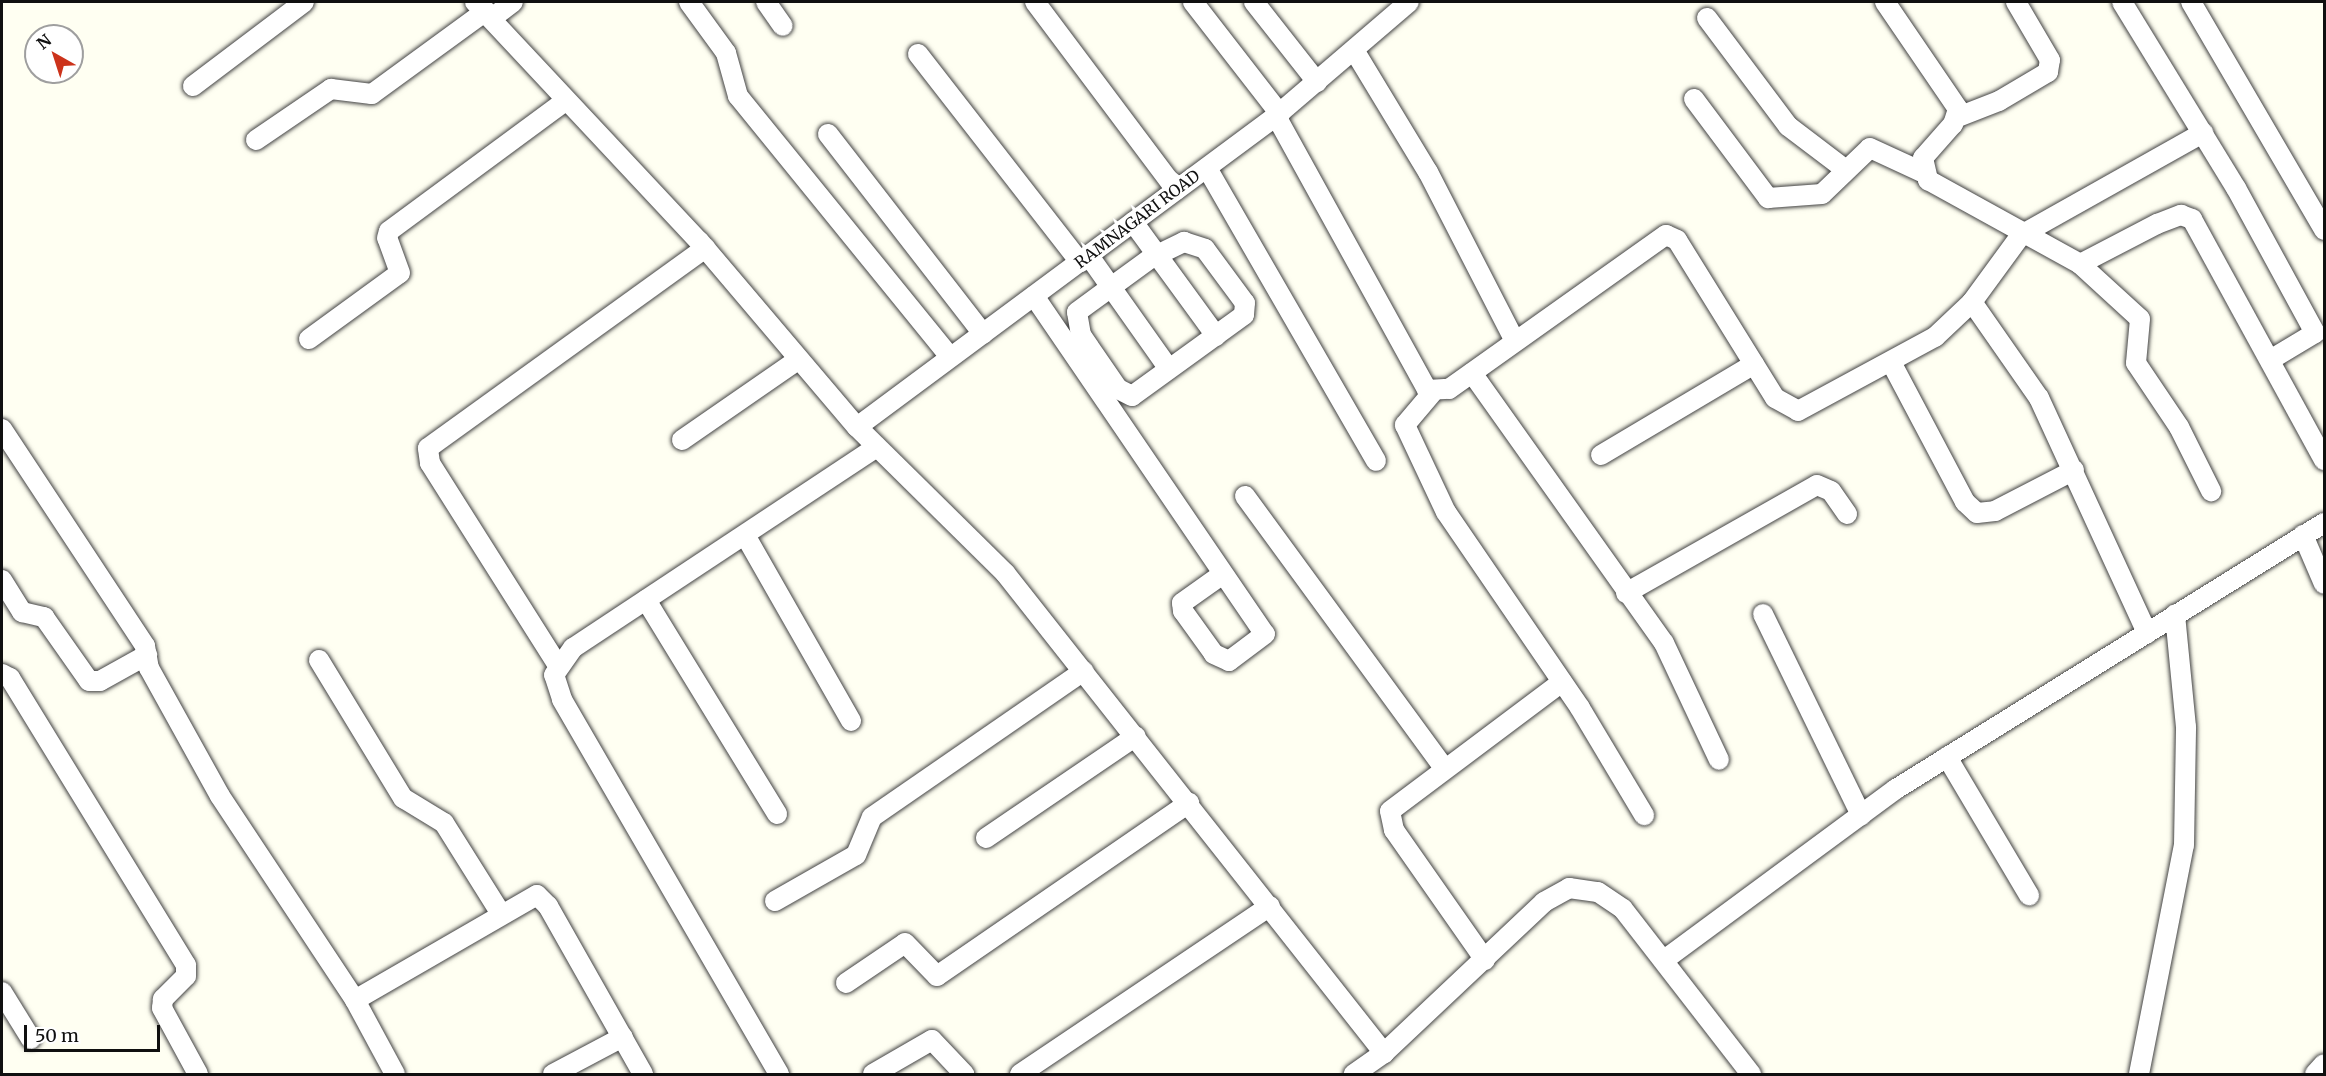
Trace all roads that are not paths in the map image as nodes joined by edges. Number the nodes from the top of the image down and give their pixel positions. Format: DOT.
graph roads {
  1 [pos="304,2"];
  2 [pos="513,2"];
  3 [pos="689,2"];
  4 [pos="766,2"];
  5 [pos="1035,2"];
  6 [pos="1193,2"];
  7 [pos="1254,2"];
  8 [pos="1409,2"];
  9 [pos="1885,2"];
  10 [pos="2016,2"];
  11 [pos="2122,2"];
  12 [pos="2191,2"];
  13 [pos="484,10"];
  14 [pos="1707,18"];
  15 [pos="783,26"];
  16 [pos="1354,50"];
  17 [pos="918,54"];
  18 [pos="1317,82"];
  19 [pos="193,86"];
  20 [pos="1694,99"];
  21 [pos="564,102"];
  22 [pos="1278,115"];
  23 [pos="1958,117"];
  24 [pos="2203,133"];
  25 [pos="828,134"];
  26 [pos="256,140"];
  27 [pos="1207,168"];
  28 [pos="1846,170"];
  29 [pos="1922,172"];
  30 [pos="1176,190"];
  31 [pos="1133,222"];
  32 [pos="2325,230"];
  33 [pos="2021,235"];
  34 [pos="705,248"];
  35 [pos="1157,255"];
  36 [pos="1084,259"];
  37 [pos="2080,264"];
  38 [pos="1112,286"];
  39 [pos="1034,296"];
  40 [pos="1971,302"];
  41 [pos="983,334"];
  42 [pos="1216,336"];
  43 [pos="309,339"];
  44 [pos="1515,341"];
  45 [pos="950,357"];
  46 [pos="800,359"];
  47 [pos="2270,360"];
  48 [pos="1754,364"];
  49 [pos="1892,364"];
  50 [pos="1169,369"];
  51 [pos="1472,373"];
  52 [pos="1432,393"];
  53 [pos="857,427"];
  54 [pos="2,429"];
  55 [pos="682,440"];
  56 [pos="877,447"];
  57 [pos="1601,455"];
  58 [pos="2325,460"];
  59 [pos="1376,461"];
  60 [pos="2074,470"];
  61 [pos="2211,491"];
  62 [pos="1245,496"];
  63 [pos="1847,514"];
  64 [pos="2325,523"];
  65 [pos="745,535"];
  66 [pos="2303,535"];
  67 [pos="1220,576"];
  68 [pos="2,580"];
  69 [pos="2325,584"];
  70 [pos="1626,593"];
  71 [pos="646,600"];
  72 [pos="1763,614"];
  73 [pos="2175,615"];
  74 [pos="2147,633"];
  75 [pos="147,655"];
  76 [pos="319,660"];
  77 [pos="557,664"];
  78 [pos="1084,671"];
  79 [pos="2,674"];
  80 [pos="1562,682"];
  81 [pos="851,721"];
  82 [pos="1136,736"];
  83 [pos="1947,757"];
  84 [pos="1719,760"];
  85 [pos="1445,769"];
  86 [pos="1189,803"];
  87 [pos="777,814"];
  88 [pos="1860,814"];
  89 [pos="1644,815"];
  90 [pos="986,838"];
  91 [pos="2029,895"];
  92 [pos="775,901"];
  93 [pos="1270,906"];
  94 [pos="501,914"];
  95 [pos="1485,960"];
  96 [pos="1664,960"];
  97 [pos="846,983"];
  98 [pos="2,992"];
  99 [pos="355,1000"];
  100 [pos="623,1037"];
  101 [pos="32,1039"];
  102 [pos="1384,1053"];
  103 [pos="2325,1064"];
  104 [pos="198,1074"];
  105 [pos="395,1074"];
  106 [pos="553,1074"];
  107 [pos="642,1074"];
  108 [pos="779,1074"];
  109 [pos="873,1074"];
  110 [pos="964,1074"];
  111 [pos="1020,1074"];
  112 [pos="1354,1074"];
  113 [pos="1751,1074"];
  114 [pos="2139,1074"];
  115 [pos="2315,1074"];
  1 -- 19 [label="street"];
  2 -- 13 [label="street"];
  3 -- 45 [label="street"];
  4 -- 15 [label="street"];
  5 -- 30 [label="street"];
  6 -- 22 [label="street"];
  7 -- 18 [label="street"];
  8 -- 16 [label="street, RAMNAGARI ROAD"];
  9 -- 23 [label="street"];
  10 -- 23 [label="street"];
  11 -- 24 [label="street"];
  12 -- 32 [label="street"];
  13 -- 21 [label="street"];
  13 -- 26 [label="street"];
  14 -- 28 [label="street"];
  16 -- 18 [label="street, RAMNAGARI ROAD"];
  16 -- 44 [label="street"];
  17 -- 36 [label="street"];
  18 -- 22 [label="street, RAMNAGARI ROAD"];
  20 -- 28 [label="street"];
  21 -- 34 [label="street"];
  21 -- 43 [label="street"];
  22 -- 27 [label="street, RAMNAGARI ROAD"];
  22 -- 52 [label="street"];
  23 -- 29 [label="street"];
  24 -- 33 [label="street"];
  24 -- 47 [label="street"];
  25 -- 41 [label="street"];
  27 -- 30 [label="street, RAMNAGARI ROAD"];
  27 -- 59 [label="street"];
  28 -- 29 [label="street"];
  29 -- 33 [label="street"];
  30 -- 31 [label="street, RAMNAGARI ROAD"];
  31 -- 35 [label="street"];
  31 -- 36 [label="street, RAMNAGARI ROAD"];
  33 -- 37 [label="street"];
  33 -- 40 [label="street"];
  34 -- 46 [label="street"];
  34 -- 77 [label="street"];
  35 -- 38 [label="street"];
  35 -- 42 [label="street"];
  35 -- 42 [label="street"];
  36 -- 38 [label="street"];
  36 -- 39 [label="street, RAMNAGARI ROAD"];
  37 -- 47 [label="street"];
  37 -- 61 [label="street"];
  38 -- 50 [label="street"];
  38 -- 50 [label="street"];
  39 -- 41 [label="street, RAMNAGARI ROAD"];
  39 -- 67 [label="street"];
  40 -- 49 [label="street"];
  40 -- 60 [label="street"];
  41 -- 45 [label="street, RAMNAGARI ROAD"];
  42 -- 50 [label="street"];
  44 -- 48 [label="street"];
  44 -- 51 [label="street"];
  45 -- 53 [label="street, RAMNAGARI ROAD"];
  46 -- 53 [label="street"];
  46 -- 55 [label="street"];
  47 -- 58 [label="street"];
  48 -- 49 [label="street"];
  48 -- 57 [label="street"];
  49 -- 60 [label="street"];
  51 -- 52 [label="street"];
  51 -- 70 [label="street"];
  52 -- 80 [label="street"];
  53 -- 56 [label="street"];
  54 -- 75 [label="street"];
  56 -- 65 [label="street"];
  56 -- 78 [label="street"];
  60 -- 74 [label="street"];
  62 -- 85 [label="street"];
  63 -- 70 [label="street"];
  64 -- 66 [label="street"];
  65 -- 71 [label="street"];
  65 -- 81 [label="street"];
  66 -- 69 [label="street"];
  66 -- 73 [label="street"];
  68 -- 75 [label="street"];
  70 -- 84 [label="street"];
  71 -- 77 [label="street"];
  71 -- 87 [label="street"];
  72 -- 88 [label="street"];
  73 -- 74 [label="street"];
  73 -- 114 [label="street"];
  74 -- 83 [label="street"];
  75 -- 99 [label="street"];
  76 -- 94 [label="street"];
  77 -- 108 [label="street"];
  78 -- 82 [label="street"];
  78 -- 92 [label="street"];
  79 -- 104 [label="street"];
  80 -- 85 [label="street"];
  80 -- 89 [label="street"];
  82 -- 86 [label="street"];
  82 -- 90 [label="street"];
  83 -- 88 [label="street"];
  83 -- 91 [label="street"];
  85 -- 95 [label="street"];
  86 -- 93 [label="street"];
  86 -- 97 [label="street"];
  88 -- 96 [label="street"];
  93 -- 102 [label="street"];
  93 -- 111 [label="street"];
  94 -- 99 [label="street"];
  94 -- 100 [label="street"];
  95 -- 96 [label="street"];
  95 -- 102 [label="street"];
  96 -- 113 [label="street"];
  98 -- 101 [label="street"];
  99 -- 105 [label="street"];
  100 -- 106 [label="street"];
  100 -- 107 [label="street"];
  102 -- 112 [label="street"];
  103 -- 115 [label="street"];
  109 -- 110 [label="street"];
}
